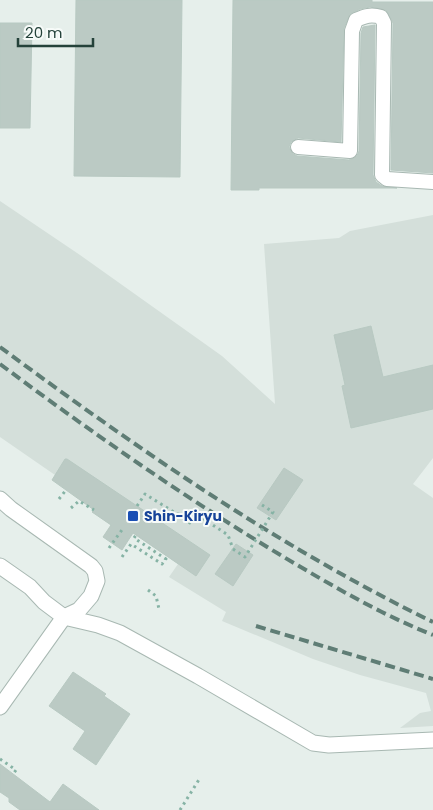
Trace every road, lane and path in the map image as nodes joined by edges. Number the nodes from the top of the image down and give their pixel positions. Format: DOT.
graph roads {
  1 [pos="298,147"];
  2 [pos="433,182"];
  3 [pos="66,490"];
  4 [pos="0,499"];
  5 [pos="58,499"];
  6 [pos="259,503"];
  7 [pos="137,506"];
  8 [pos="71,508"];
  9 [pos="94,510"];
  10 [pos="177,514"];
  11 [pos="193,525"];
  12 [pos="124,527"];
  13 [pos="136,535"];
  14 [pos="109,548"];
  15 [pos="122,557"];
  16 [pos="0,566"];
  17 [pos="148,590"];
  18 [pos="159,610"];
  19 [pos="64,617"];
  20 [pos="0,707"];
  21 [pos="433,740"];
  22 [pos="0,759"];
  23 [pos="14,774"];
  24 [pos="200,778"];
  25 [pos="180,810"];
  1 -- 2 [label="lane"];
  3 -- 5 [label="path"];
  4 -- 19 [label="street"];
  6 -- 10 [label="path, bridge"];
  7 -- 10 [label="path"];
  8 -- 9 [label="path"];
  10 -- 11 [label="path"];
  12 -- 14 [label="path"];
  13 -- 15 [label="path"];
  16 -- 19 [label="street"];
  17 -- 18 [label="path"];
  19 -- 20 [label="street"];
  19 -- 21 [label="street"];
  22 -- 23 [label="path"];
  24 -- 25 [label="path"];
}
